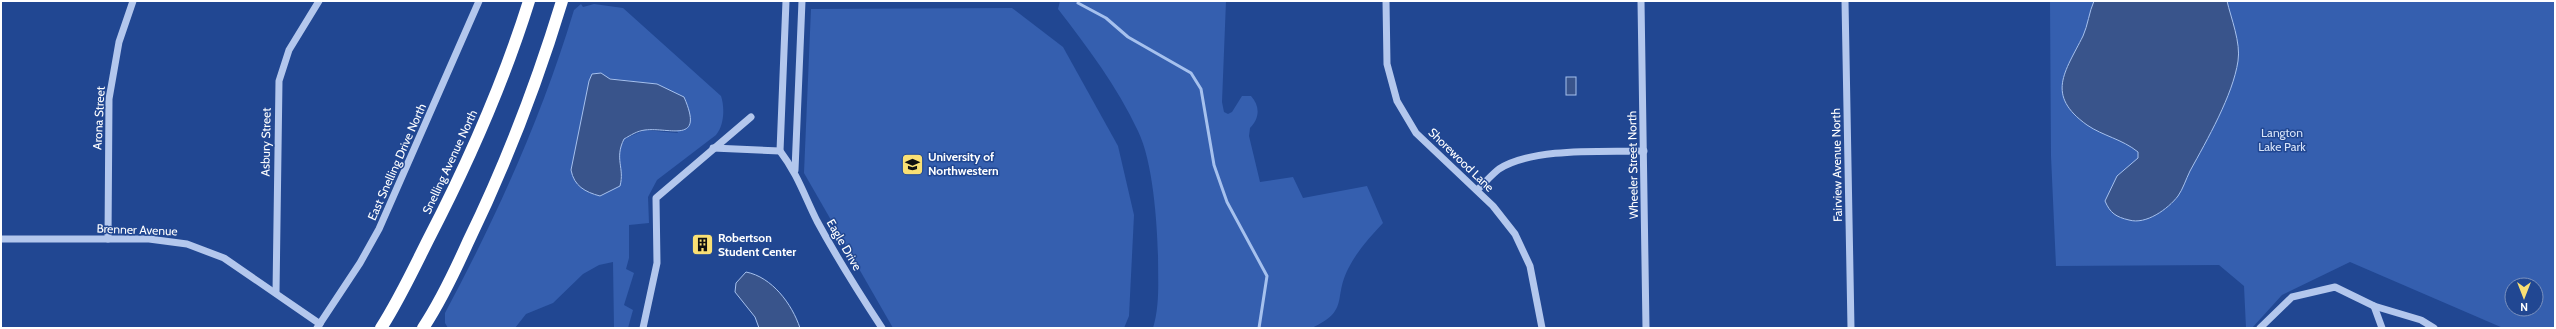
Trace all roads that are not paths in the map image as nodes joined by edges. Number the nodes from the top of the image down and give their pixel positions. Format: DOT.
graph roads {
  1 [pos="133,1"];
  2 [pos="319,1"];
  3 [pos="479,1"];
  4 [pos="529,1"];
  5 [pos="562,1"];
  6 [pos="786,1"];
  7 [pos="802,1"];
  8 [pos="1386,1"];
  9 [pos="1642,1"];
  10 [pos="1845,1"];
  11 [pos="751,117"];
  12 [pos="713,148"];
  13 [pos="780,151"];
  14 [pos="1644,151"];
  15 [pos="795,170"];
  16 [pos="1477,190"];
  17 [pos="1,239"];
  18 [pos="108,239"];
  19 [pos="276,293"];
  20 [pos="2374,306"];
  21 [pos="319,326"];
  22 [pos="427,327"];
  23 [pos="380,328"];
  24 [pos="643,328"];
  25 [pos="882,328"];
  26 [pos="1542,328"];
  27 [pos="1646,328"];
  28 [pos="1851,328"];
  29 [pos="2260,328"];
  30 [pos="2382,328"];
  31 [pos="2434,328"];
  1 -- 18 [label="street, Arona Street"];
  2 -- 19 [label="street, Asbury Street"];
  3 -- 21 [label="street, East Snelling Drive North"];
  4 -- 23 [label="highway, Snelling Avenue North"];
  5 -- 22 [label="highway"];
  6 -- 13 [label="street"];
  7 -- 15 [label="street, Eagle Drive"];
  8 -- 16 [label="street, Shorewood Lane"];
  9 -- 14 [label="street, Wheeler Street North"];
  10 -- 28 [label="street, Fairview Avenue North"];
  11 -- 12 [label="street"];
  12 -- 13 [label="street"];
  12 -- 24 [label="street"];
  13 -- 15 [label="street, Eagle Drive"];
  14 -- 16 [label="street"];
  14 -- 27 [label="street, Wheeler Street North"];
  15 -- 25 [label="street, Eagle Drive"];
  16 -- 26 [label="street, Shorewood Lane"];
  17 -- 18 [label="street, Brenner Avenue"];
  18 -- 19 [label="street, Brenner Avenue"];
  19 -- 21 [label="street, Brenner Avenue"];
  20 -- 29 [label="street"];
  20 -- 30 [label="street"];
  20 -- 31 [label="street"];
}
